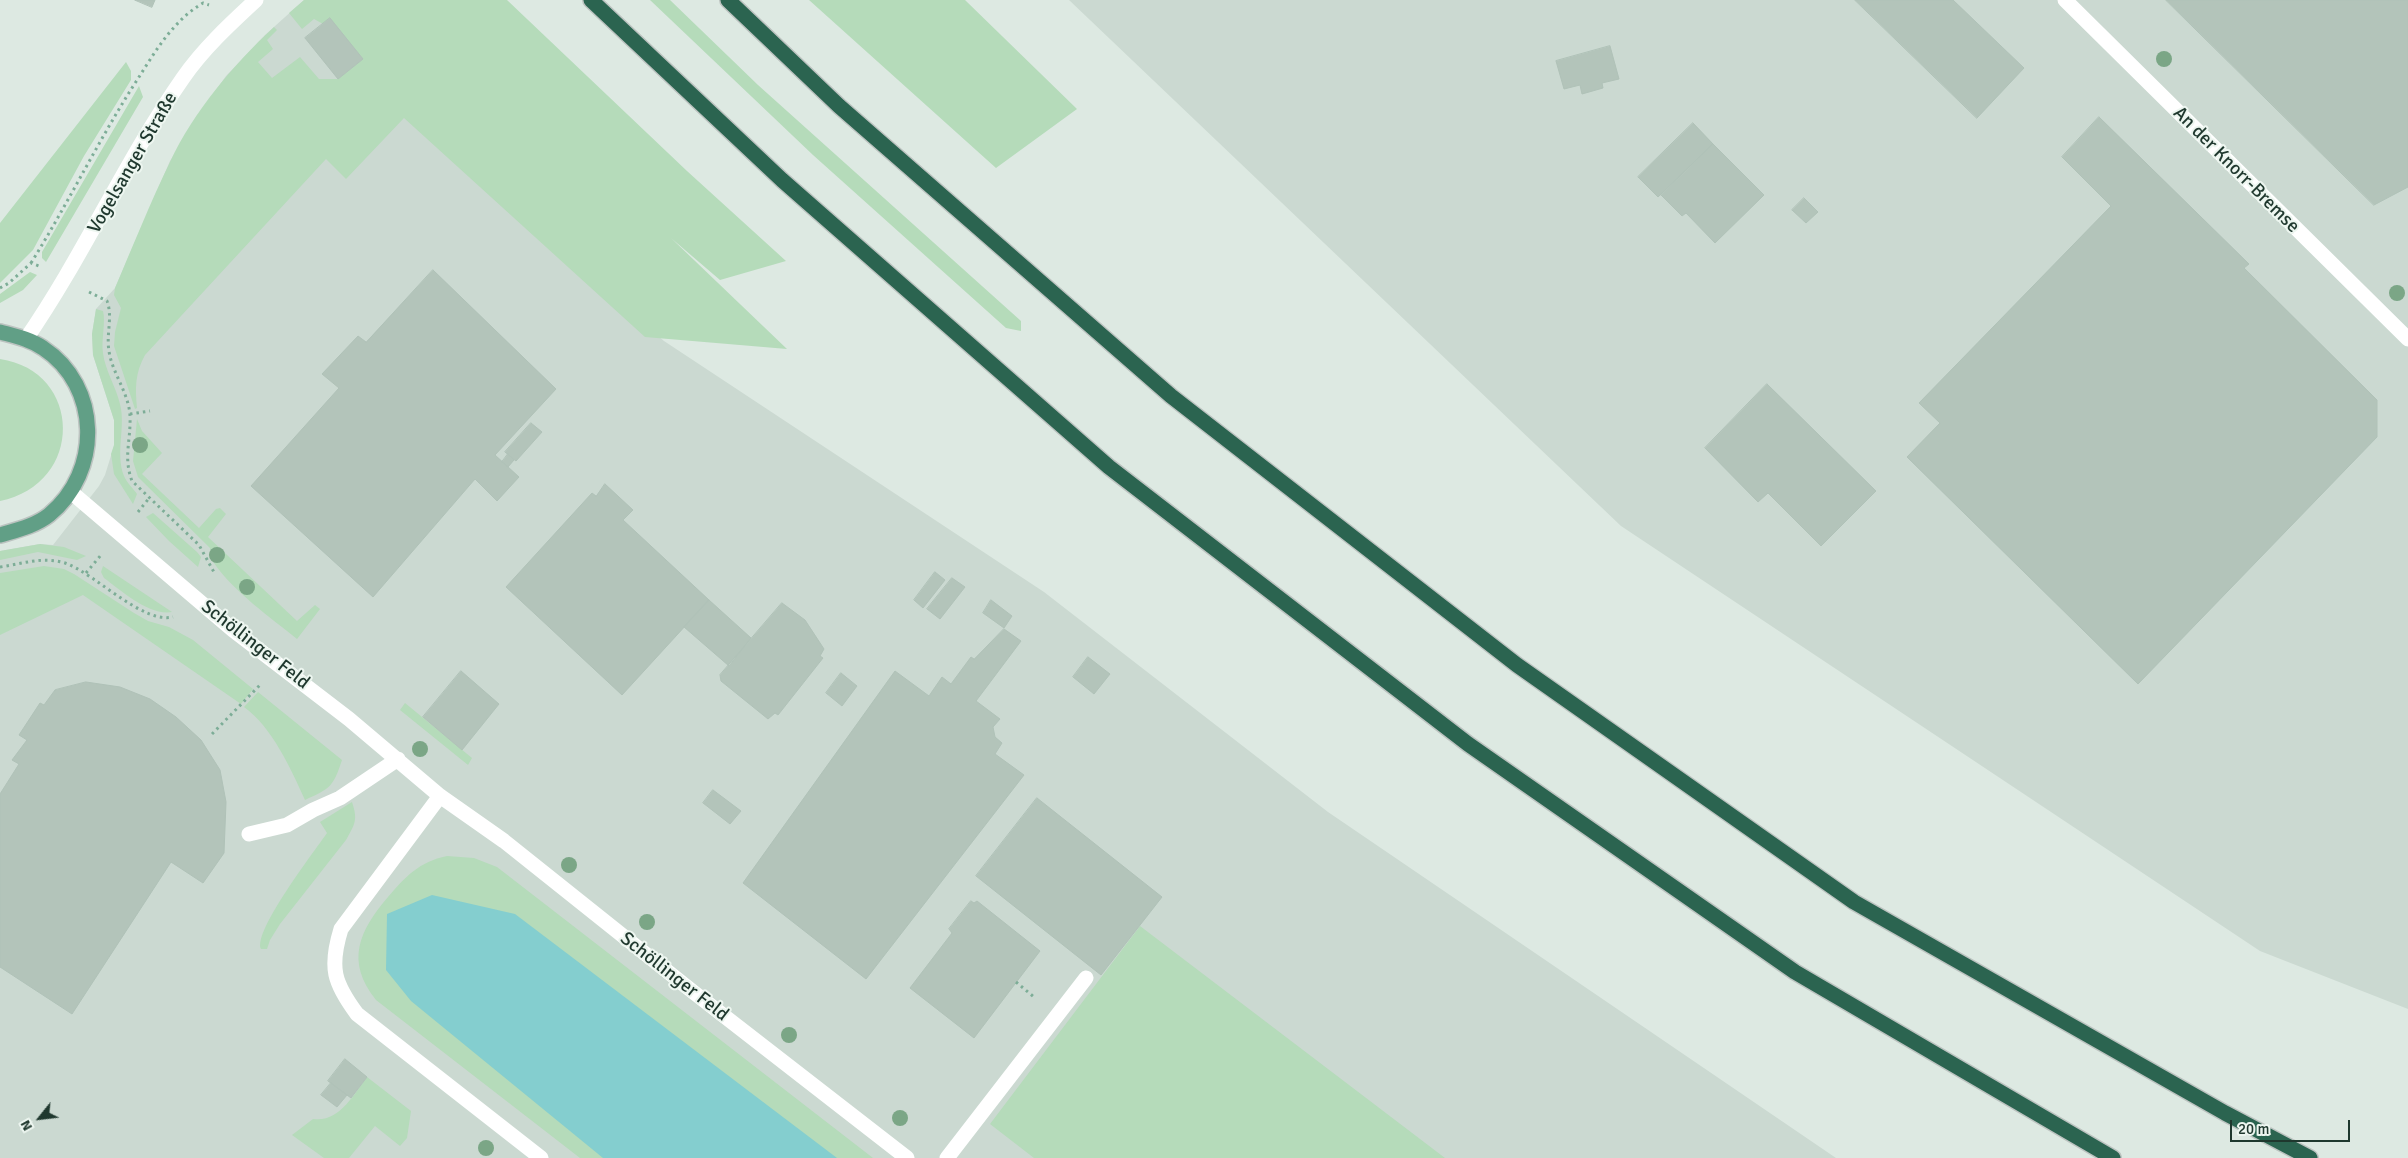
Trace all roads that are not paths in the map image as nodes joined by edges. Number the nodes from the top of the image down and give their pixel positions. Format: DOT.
graph roads {
  1 [pos="256,0"];
  2 [pos="591,0"];
  3 [pos="728,0"];
  4 [pos="2065,0"];
  5 [pos="0,332"];
  6 [pos="26,339"];
  7 [pos="2408,339"];
  8 [pos="71,492"];
  9 [pos="0,535"];
  10 [pos="398,759"];
  11 [pos="440,796"];
  12 [pos="249,834"];
  13 [pos="1086,978"];
  14 [pos="541,1158"];
  15 [pos="907,1158"];
  16 [pos="947,1158"];
  17 [pos="2113,1158"];
  18 [pos="2310,1158"];
  1 -- 6 [label="street, Vogelsanger Straße"];
  2 -- 17 [label="highway"];
  3 -- 18 [label="highway"];
  4 -- 7 [label="street, An der Knorr-Bremse"];
  5 -- 6 [label="main road"];
  6 -- 8 [label="main road"];
  8 -- 9 [label="main road"];
  8 -- 10 [label="street, Schöllinger Feld"];
  10 -- 11 [label="street, Schöllinger Feld"];
  10 -- 12 [label="street"];
  11 -- 14 [label="street"];
  11 -- 15 [label="street, Schöllinger Feld"];
  13 -- 16 [label="street"];
}
